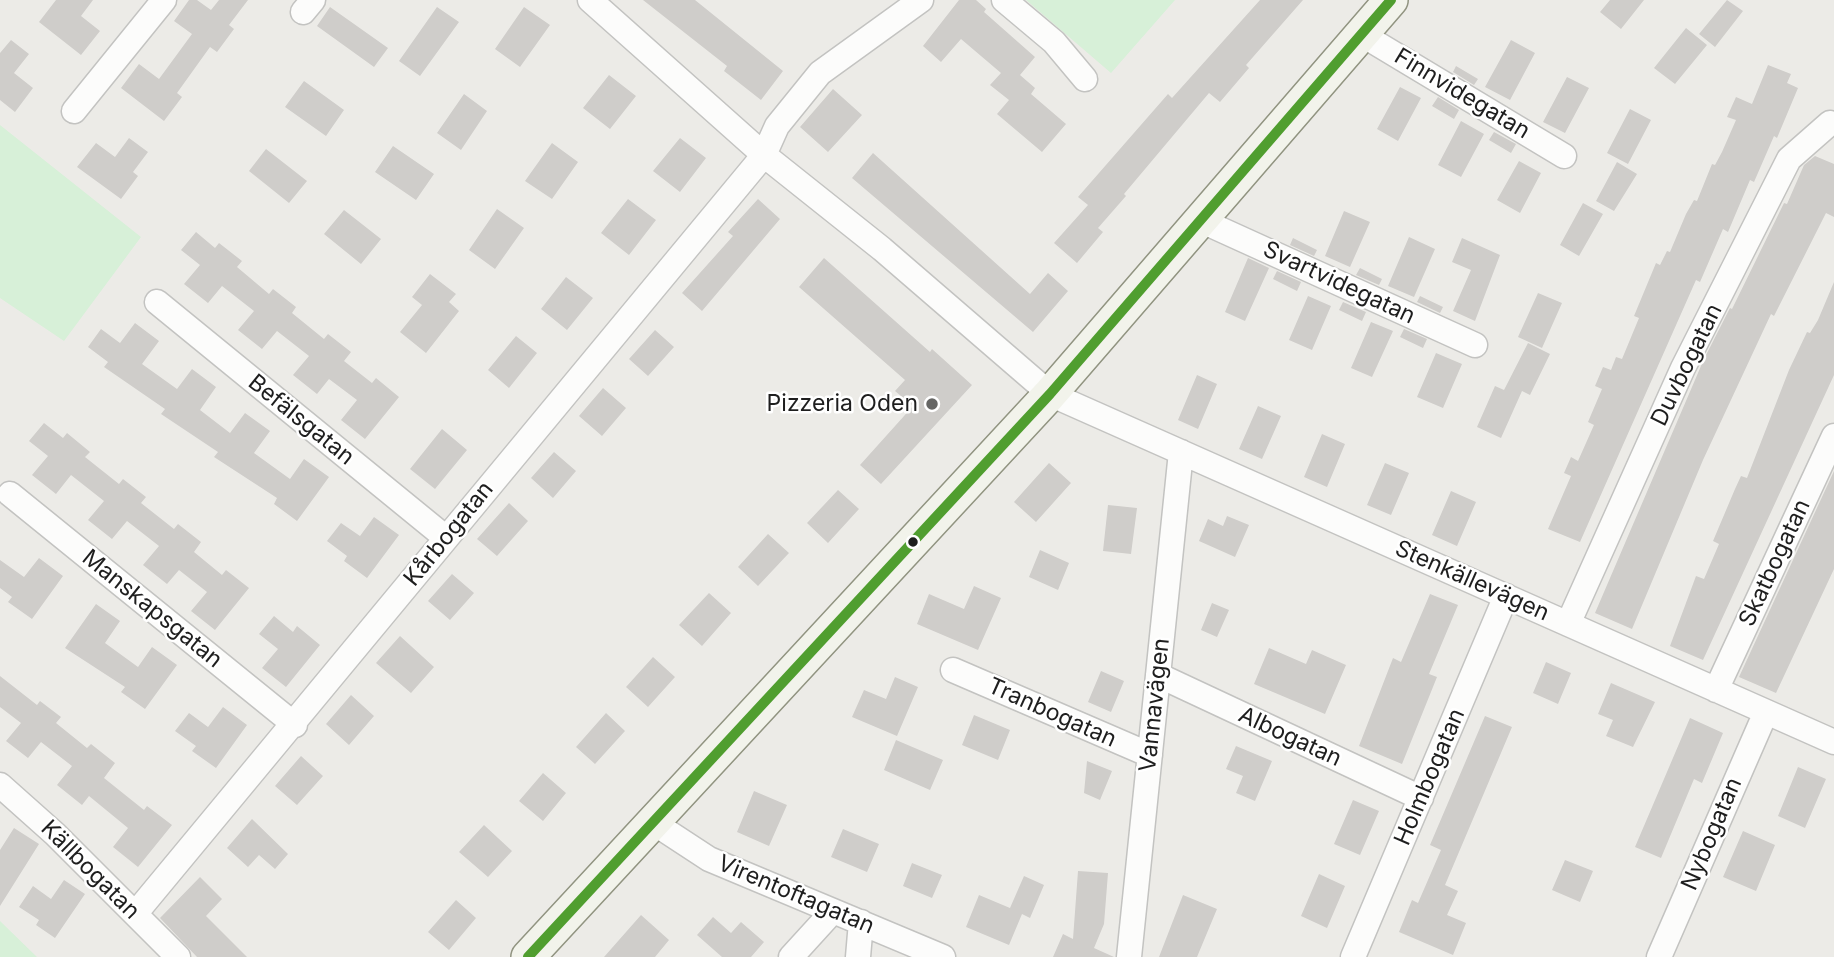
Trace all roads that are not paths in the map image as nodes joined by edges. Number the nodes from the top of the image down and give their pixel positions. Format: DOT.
graph roads {
  1 [pos="164,0"];
  2 [pos="590,0"];
  3 [pos="921,0"];
  4 [pos="1004,0"];
  5 [pos="1391,0"];
  6 [pos="1361,34"];
  7 [pos="1085,79"];
  8 [pos="74,111"];
  9 [pos="1830,123"];
  10 [pos="764,155"];
  11 [pos="1564,156"];
  12 [pos="1202,221"];
  13 [pos="157,302"];
  14 [pos="1475,345"];
  15 [pos="1050,394"];
  16 [pos="1834,436"];
  17 [pos="1181,452"];
  18 [pos="10,494"];
  19 [pos="446,538"];
  20 [pos="1506,596"];
  21 [pos="1567,624"];
  22 [pos="953,670"];
  23 [pos="1158,675"];
  24 [pos="1716,690"];
  25 [pos="1766,712"];
  26 [pos="295,724"];
  27 [pos="1834,742"];
  28 [pos="1150,755"];
  29 [pos="0,785"];
  30 [pos="1421,798"];
  31 [pos="654,823"];
  32 [pos="833,911"];
  33 [pos="135,914"];
  34 [pos="861,922"];
  35 [pos="178,957"];
  36 [pos="528,957"];
  37 [pos="790,957"];
  38 [pos="858,957"];
  39 [pos="943,957"];
  40 [pos="1129,957"];
  41 [pos="1353,957"];
  42 [pos="1659,957"];
  1 -- 8 [label="street"];
  2 -- 10 [label="street, Stenkällevägen"];
  3 -- 10 [label="street, Kårbogatan"];
  4 -- 7 [label="street"];
  5 -- 6 [label="street"];
  6 -- 11 [label="street, Finnvidegatan"];
  6 -- 12 [label="street"];
  9 -- 21 [label="street, Duvbogatan"];
  10 -- 15 [label="street, Stenkällevägen"];
  10 -- 19 [label="street, Kårbogatan"];
  12 -- 14 [label="street, Svartvidegatan"];
  12 -- 15 [label="street"];
  13 -- 19 [label="street, Befälsgatan"];
  15 -- 17 [label="street, Stenkällevägen"];
  15 -- 31 [label="street"];
  16 -- 24 [label="street, Skatbogatan"];
  17 -- 20 [label="street, Stenkällevägen"];
  17 -- 23 [label="street, Vannavägen"];
  18 -- 26 [label="street, Manskapsgatan"];
  19 -- 26 [label="street, Kårbogatan"];
  20 -- 21 [label="street, Stenkällevägen"];
  20 -- 30 [label="street, Holmbogatan"];
  21 -- 24 [label="street, Stenkällevägen"];
  22 -- 28 [label="street, Tranbogatan"];
  23 -- 28 [label="street, Vannavägen"];
  23 -- 30 [label="street, Albogatan"];
  24 -- 25 [label="street, Stenkällevägen"];
  25 -- 27 [label="street, Stenkällevägen"];
  25 -- 42 [label="street, Nybogatan"];
  26 -- 33 [label="street, Kårbogatan"];
  28 -- 40 [label="street, Vannavägen"];
  29 -- 33 [label="street, Källbogatan"];
  30 -- 41 [label="street, Holmbogatan"];
  31 -- 32 [label="street, Virentoftagatan"];
  31 -- 36 [label="street"];
  32 -- 34 [label="street, Virentoftagatan"];
  32 -- 37 [label="street"];
  33 -- 35 [label="street, Källbogatan"];
  34 -- 38 [label="street"];
  34 -- 39 [label="street, Virentoftagatan"];
}
